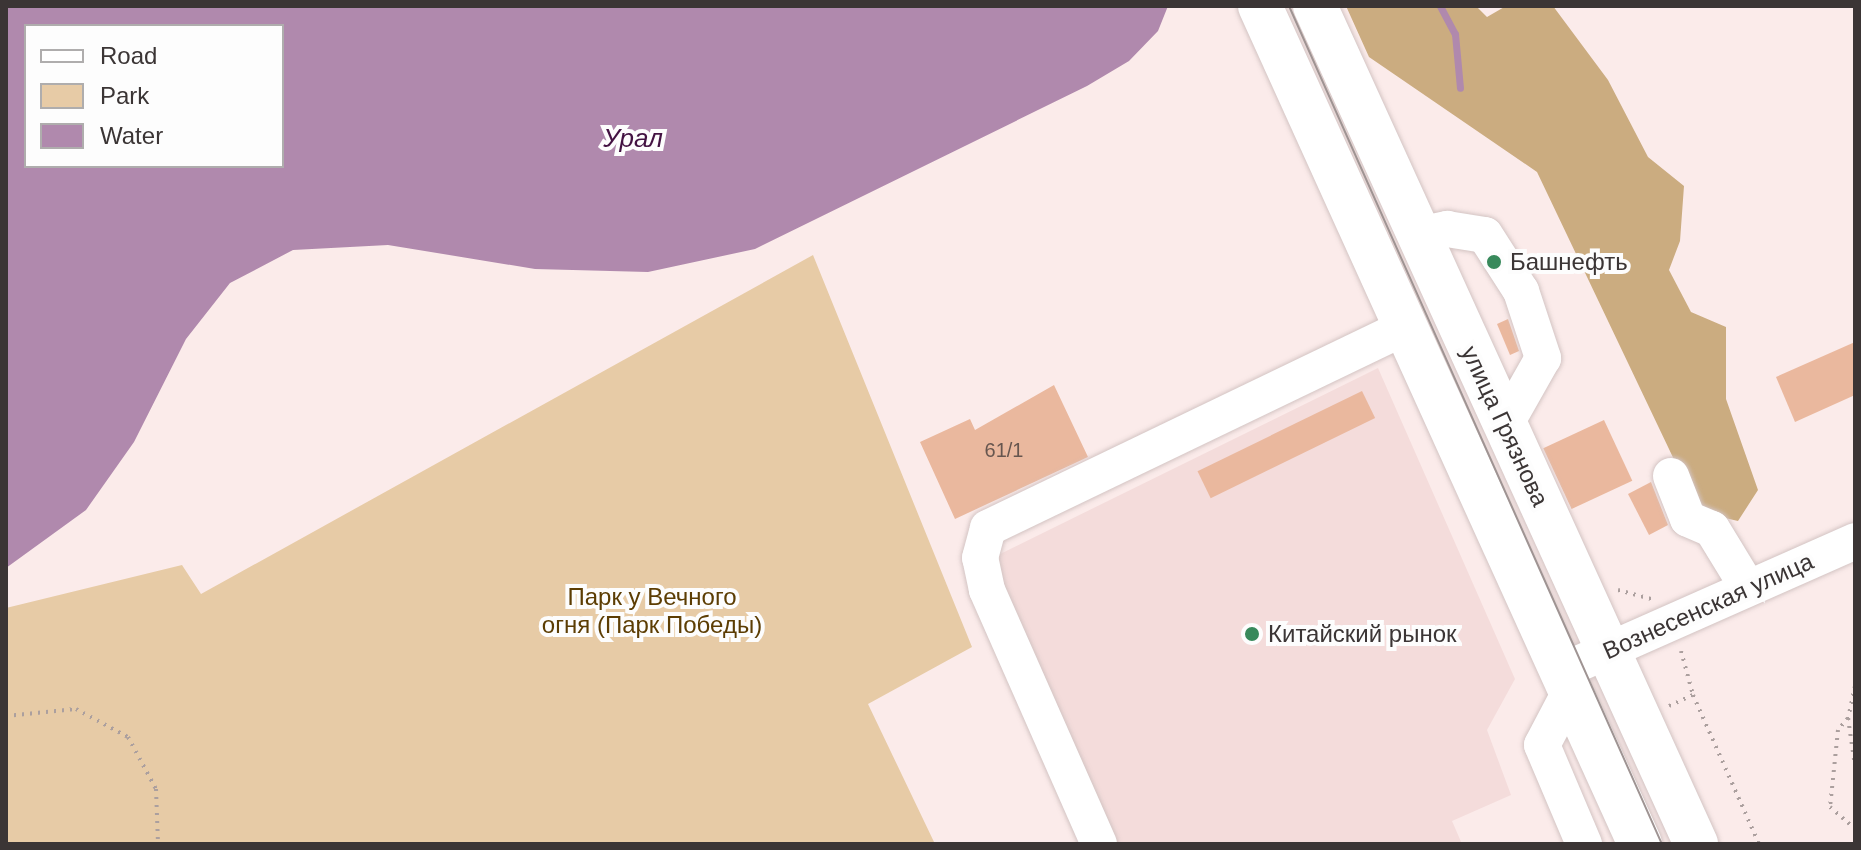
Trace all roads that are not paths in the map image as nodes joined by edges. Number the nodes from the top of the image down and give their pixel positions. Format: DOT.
graph roads {
  1 [pos="1260,6"];
  2 [pos="1315,6"];
  3 [pos="1418,235"];
  4 [pos="1406,327"];
  5 [pos="1504,427"];
  6 [pos="1671,476"];
  7 [pos="1855,541"];
  8 [pos="1748,588"];
  9 [pos="1609,649"];
  10 [pos="1567,680"];
  11 [pos="1092,842"];
  12 [pos="1584,844"];
  13 [pos="1640,844"];
  14 [pos="1696,844"];
  1 -- 4 [label="main road, улица Грязнова"];
  2 -- 3 [label="main road, улица Грязнова"];
  3 -- 5 [label="main road, улица Грязнова"];
  3 -- 5 [label="street"];
  4 -- 10 [label="main road, улица Грязнова"];
  4 -- 11 [label="street"];
  5 -- 9 [label="main road, улица Грязнова"];
  6 -- 8 [label="street"];
  7 -- 8 [label="street, Вознесенская улица"];
  8 -- 9 [label="street, Вознесенская улица"];
  9 -- 10 [label="street, Вознесенская улица"];
  9 -- 14 [label="main road, улица Грязнова"];
  10 -- 12 [label="street"];
  10 -- 13 [label="main road, улица Грязнова"];
}
